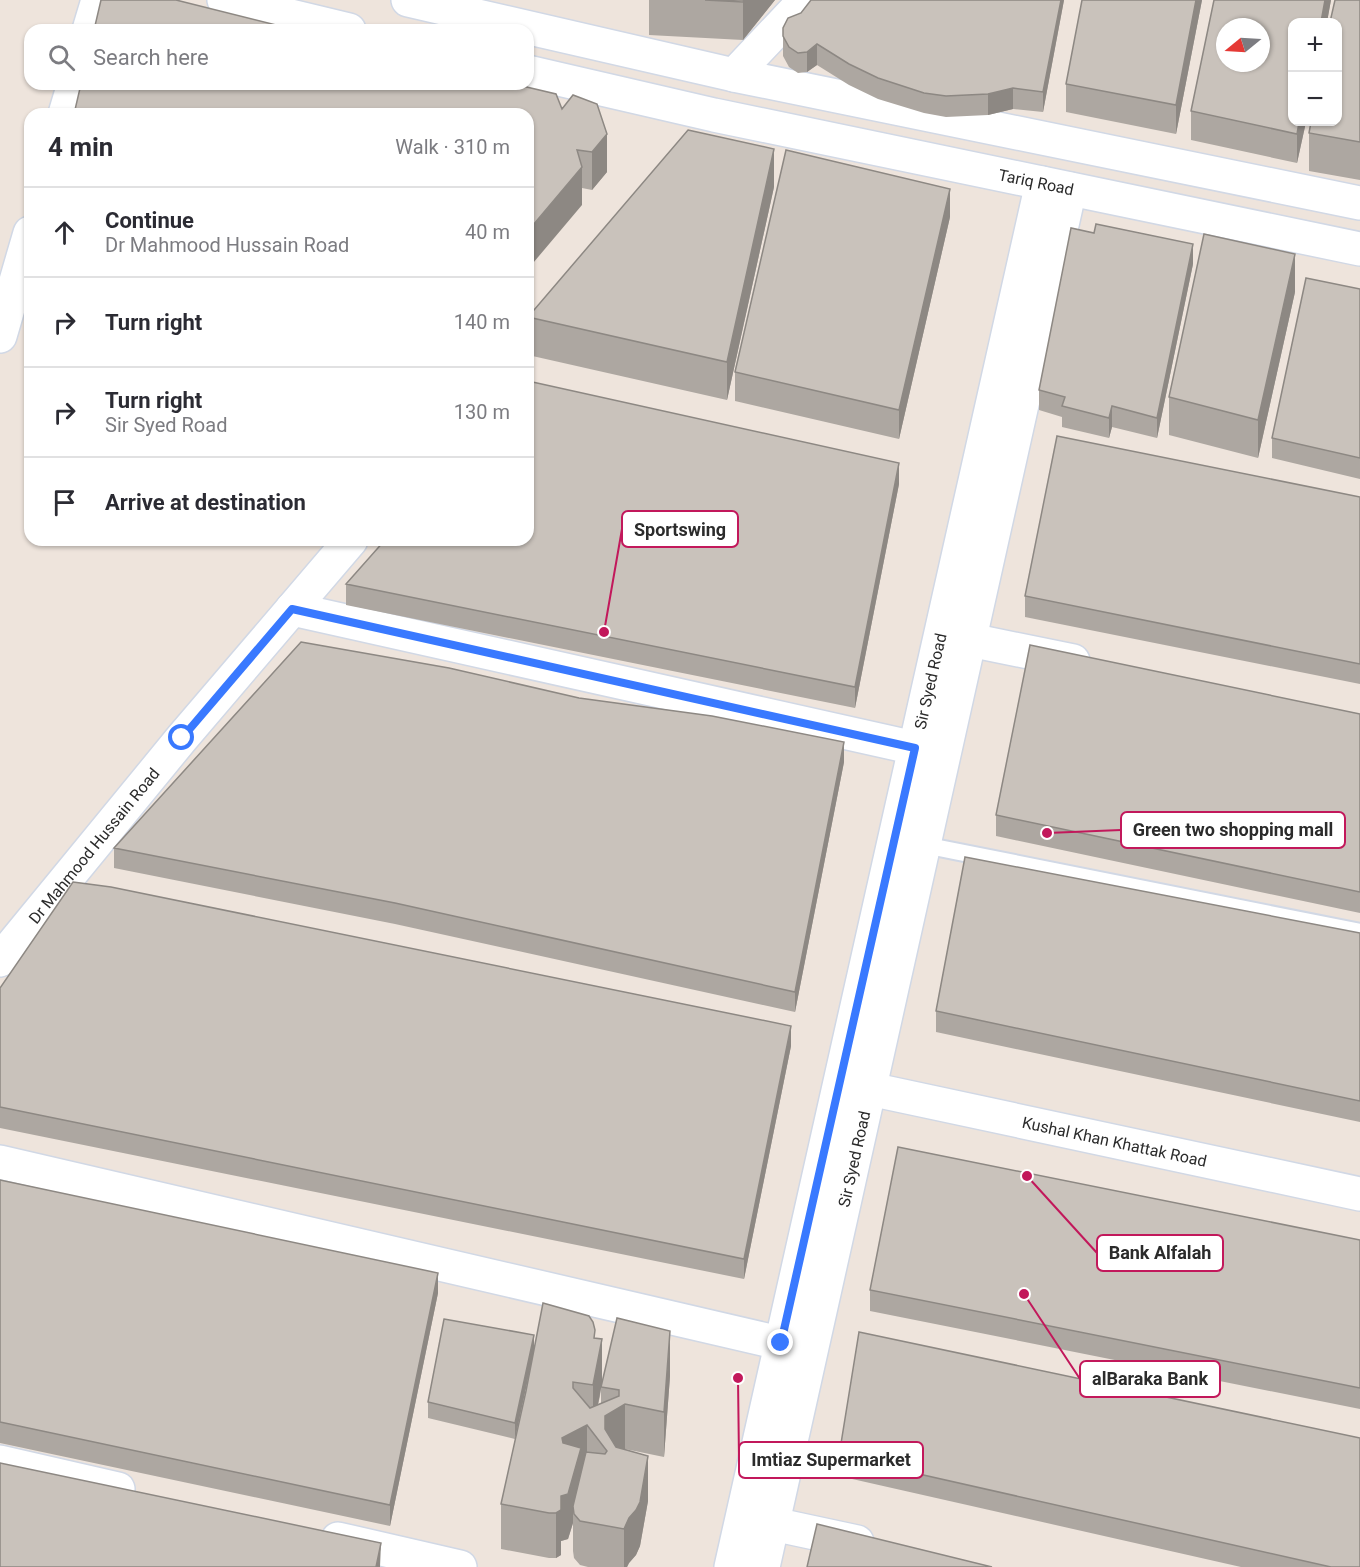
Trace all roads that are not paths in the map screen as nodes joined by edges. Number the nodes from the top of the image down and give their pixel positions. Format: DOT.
graph roads {
  1 [pos="98,0"];
  2 [pos="224,0"];
  3 [pos="408,0"];
  4 [pos="805,0"];
  5 [pos="91,24"];
  6 [pos="324,24"];
  7 [pos="512,24"];
  8 [pos="534,29"];
  9 [pos="534,73"];
  10 [pos="734,75"];
  11 [pos="72,90"];
  12 [pos="67,108"];
  13 [pos="714,115"];
  14 [pos="691,142"];
  15 [pos="1056,186"];
  16 [pos="1360,203"];
  17 [pos="1360,249"];
  18 [pos="24,257"];
  19 [pos="14,297"];
  20 [pos="0,336"];
  21 [pos="346,546"];
  22 [pos="292,609"];
  23 [pos="970,640"];
  24 [pos="1096,666"];
  25 [pos="929,751"];
  26 [pos="924,844"];
  27 [pos="1360,932"];
  28 [pos="0,960"];
  29 [pos="870,1089"];
  30 [pos="0,1162"];
  31 [pos="1360,1194"];
  32 [pos="796,1347"];
  33 [pos="0,1462"];
  34 [pos="150,1496"];
  35 [pos="773,1524"];
  36 [pos="311,1533"];
  37 [pos="886,1548"];
  38 [pos="460,1567"];
  39 [pos="731,1567"];
  40 [pos="763,1567"];
  1 -- 5 [label="main road"];
  2 -- 6 [label="main road"];
  3 -- 7 [label="main road"];
  4 -- 10 [label="main road"];
  8 -- 10 [label="main road"];
  9 -- 13 [label="main road, Tariq Road"];
  10 -- 16 [label="main road"];
  11 -- 12 [label="main road"];
  13 -- 14 [label="main road"];
  13 -- 15 [label="main road, Tariq Road"];
  15 -- 17 [label="main road, Tariq Road"];
  15 -- 23 [label="main road, Sir Syed Road"];
  15 -- 25 [label="main road, Sir Syed Road"];
  18 -- 19 [label="main road"];
  19 -- 20 [label="main road"];
  21 -- 22 [label="main road, Dr Mahmood Hussain Road"];
  22 -- 25 [label="main road"];
  22 -- 28 [label="main road, Dr Mahmood Hussain Road"];
  23 -- 24 [label="main road"];
  23 -- 25 [label="main road, Sir Syed Road"];
  25 -- 26 [label="main road, Sir Syed Road"];
  25 -- 32 [label="main road, Sir Syed Road"];
  26 -- 27 [label="lane"];
  26 -- 29 [label="main road, Sir Syed Road"];
  29 -- 31 [label="main road, Kushal Khan Khattak Road"];
  29 -- 32 [label="main road, Sir Syed Road"];
  30 -- 32 [label="main road"];
  32 -- 35 [label="main road, Sir Syed Road"];
  32 -- 39 [label="main road, Sir Syed Road"];
  33 -- 34 [label="main road"];
  35 -- 37 [label="main road"];
  35 -- 40 [label="main road, Sir Syed Road"];
  36 -- 38 [label="main road"];
}
